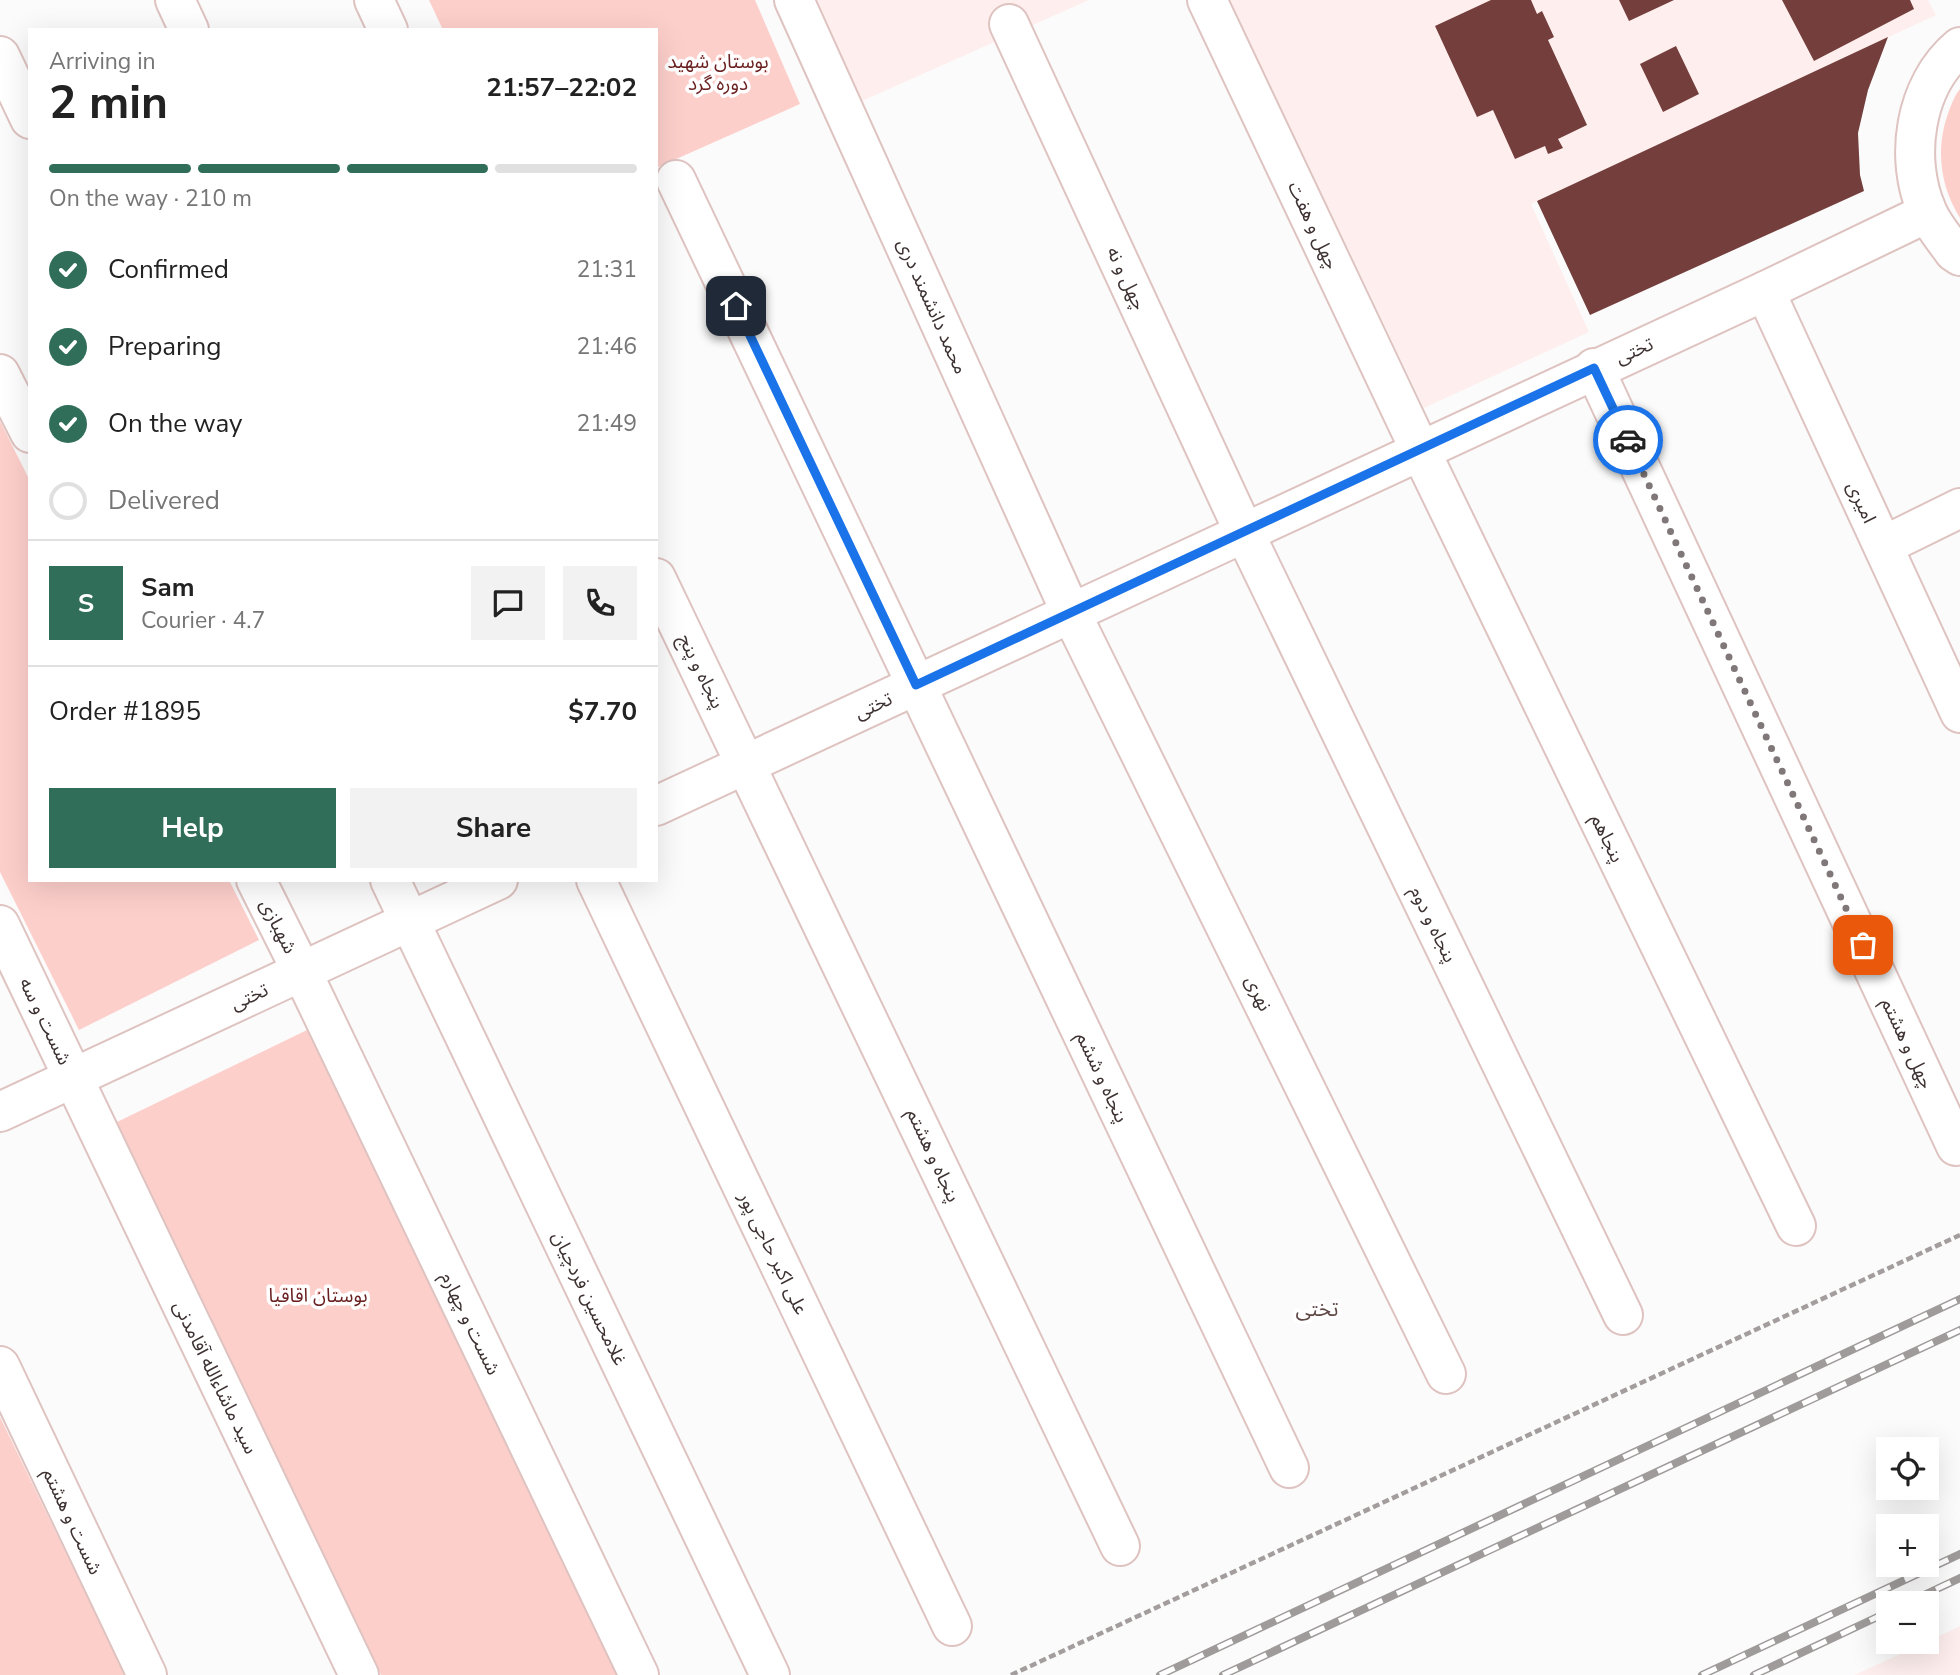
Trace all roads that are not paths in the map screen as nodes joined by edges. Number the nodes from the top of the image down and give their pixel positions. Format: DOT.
graph roads {
  1 [pos="175,0"];
  2 [pos="374,0"];
  3 [pos="794,0"];
  4 [pos="1207,0"];
  5 [pos="1009,24"];
  6 [pos="188,28"];
  7 [pos="387,28"];
  8 [pos="1960,47"];
  9 [pos="0,56"];
  10 [pos="28,115"];
  11 [pos="676,180"];
  12 [pos="1927,213"];
  13 [pos="1960,256"];
  14 [pos="1765,291"];
  15 [pos="1594,368"];
  16 [pos="0,374"];
  17 [pos="28,429"];
  18 [pos="1420,450"];
  19 [pos="1960,508"];
  20 [pos="1244,532"];
  21 [pos="1883,546"];
  22 [pos="658,582"];
  23 [pos="1071,613"];
  24 [pos="916,685"];
  25 [pos="1960,713"];
  26 [pos="747,764"];
  27 [pos="658,805"];
  28 [pos="257,882"];
  29 [pos="391,882"];
  30 [pos="494,882"];
  31 [pos="597,882"];
  32 [pos="410,921"];
  33 [pos="0,925"];
  34 [pos="302,972"];
  35 [pos="73,1078"];
  36 [pos="0,1112"];
  37 [pos="1956,1146"];
  38 [pos="1796,1226"];
  39 [pos="1623,1315"];
  40 [pos="0,1366"];
  41 [pos="1446,1374"];
  42 [pos="1289,1468"];
  43 [pos="1120,1546"];
  44 [pos="952,1626"];
  45 [pos="147,1675"];
  46 [pos="359,1675"];
  47 [pos="639,1675"];
  48 [pos="769,1675"];
  1 -- 6 [label="street"];
  2 -- 7 [label="street"];
  3 -- 23 [label="street, محمد دانشمند دری"];
  4 -- 18 [label="street, چهل و هفت"];
  5 -- 20 [label="street, چهل و نه"];
  8 -- 12 [label="street"];
  9 -- 10 [label="street"];
  11 -- 24 [label="street, پنجاه و ششم"];
  12 -- 13 [label="street"];
  12 -- 14 [label="street, تختی"];
  14 -- 15 [label="street, تختی"];
  14 -- 21 [label="street, امیری"];
  15 -- 18 [label="street, تختی"];
  15 -- 37 [label="street, چهل و هشتم"];
  16 -- 17 [label="street"];
  18 -- 20 [label="street, تختی"];
  18 -- 38 [label="street, پنجاهم"];
  19 -- 21 [label="street"];
  20 -- 23 [label="street, تختی"];
  20 -- 39 [label="street, پنجاه و دوم"];
  21 -- 25 [label="street, امیری"];
  22 -- 26 [label="street, پنجاه و پنج"];
  23 -- 24 [label="street, تختی"];
  23 -- 41 [label="street, نهری"];
  24 -- 26 [label="street, تختی"];
  24 -- 42 [label="street, پنجاه و ششم"];
  26 -- 27 [label="street, تختی"];
  26 -- 43 [label="street, پنجاه و هشتم"];
  28 -- 34 [label="street, شهبازی"];
  29 -- 32 [label="street, غلامحسین فردچیان"];
  30 -- 32 [label="street, تختی"];
  31 -- 44 [label="street, علی اکبر حاجی پور"];
  32 -- 34 [label="street, تختی"];
  32 -- 48 [label="street, غلامحسین فردچیان"];
  33 -- 35 [label="street, شست و سه"];
  34 -- 35 [label="street, تختی"];
  34 -- 47 [label="street, شست و چهارم"];
  35 -- 36 [label="street, تختی"];
  35 -- 46 [label="street, سید ماشاءالله آقامدنی"];
  40 -- 45 [label="street, شست و هشتم"];
}
